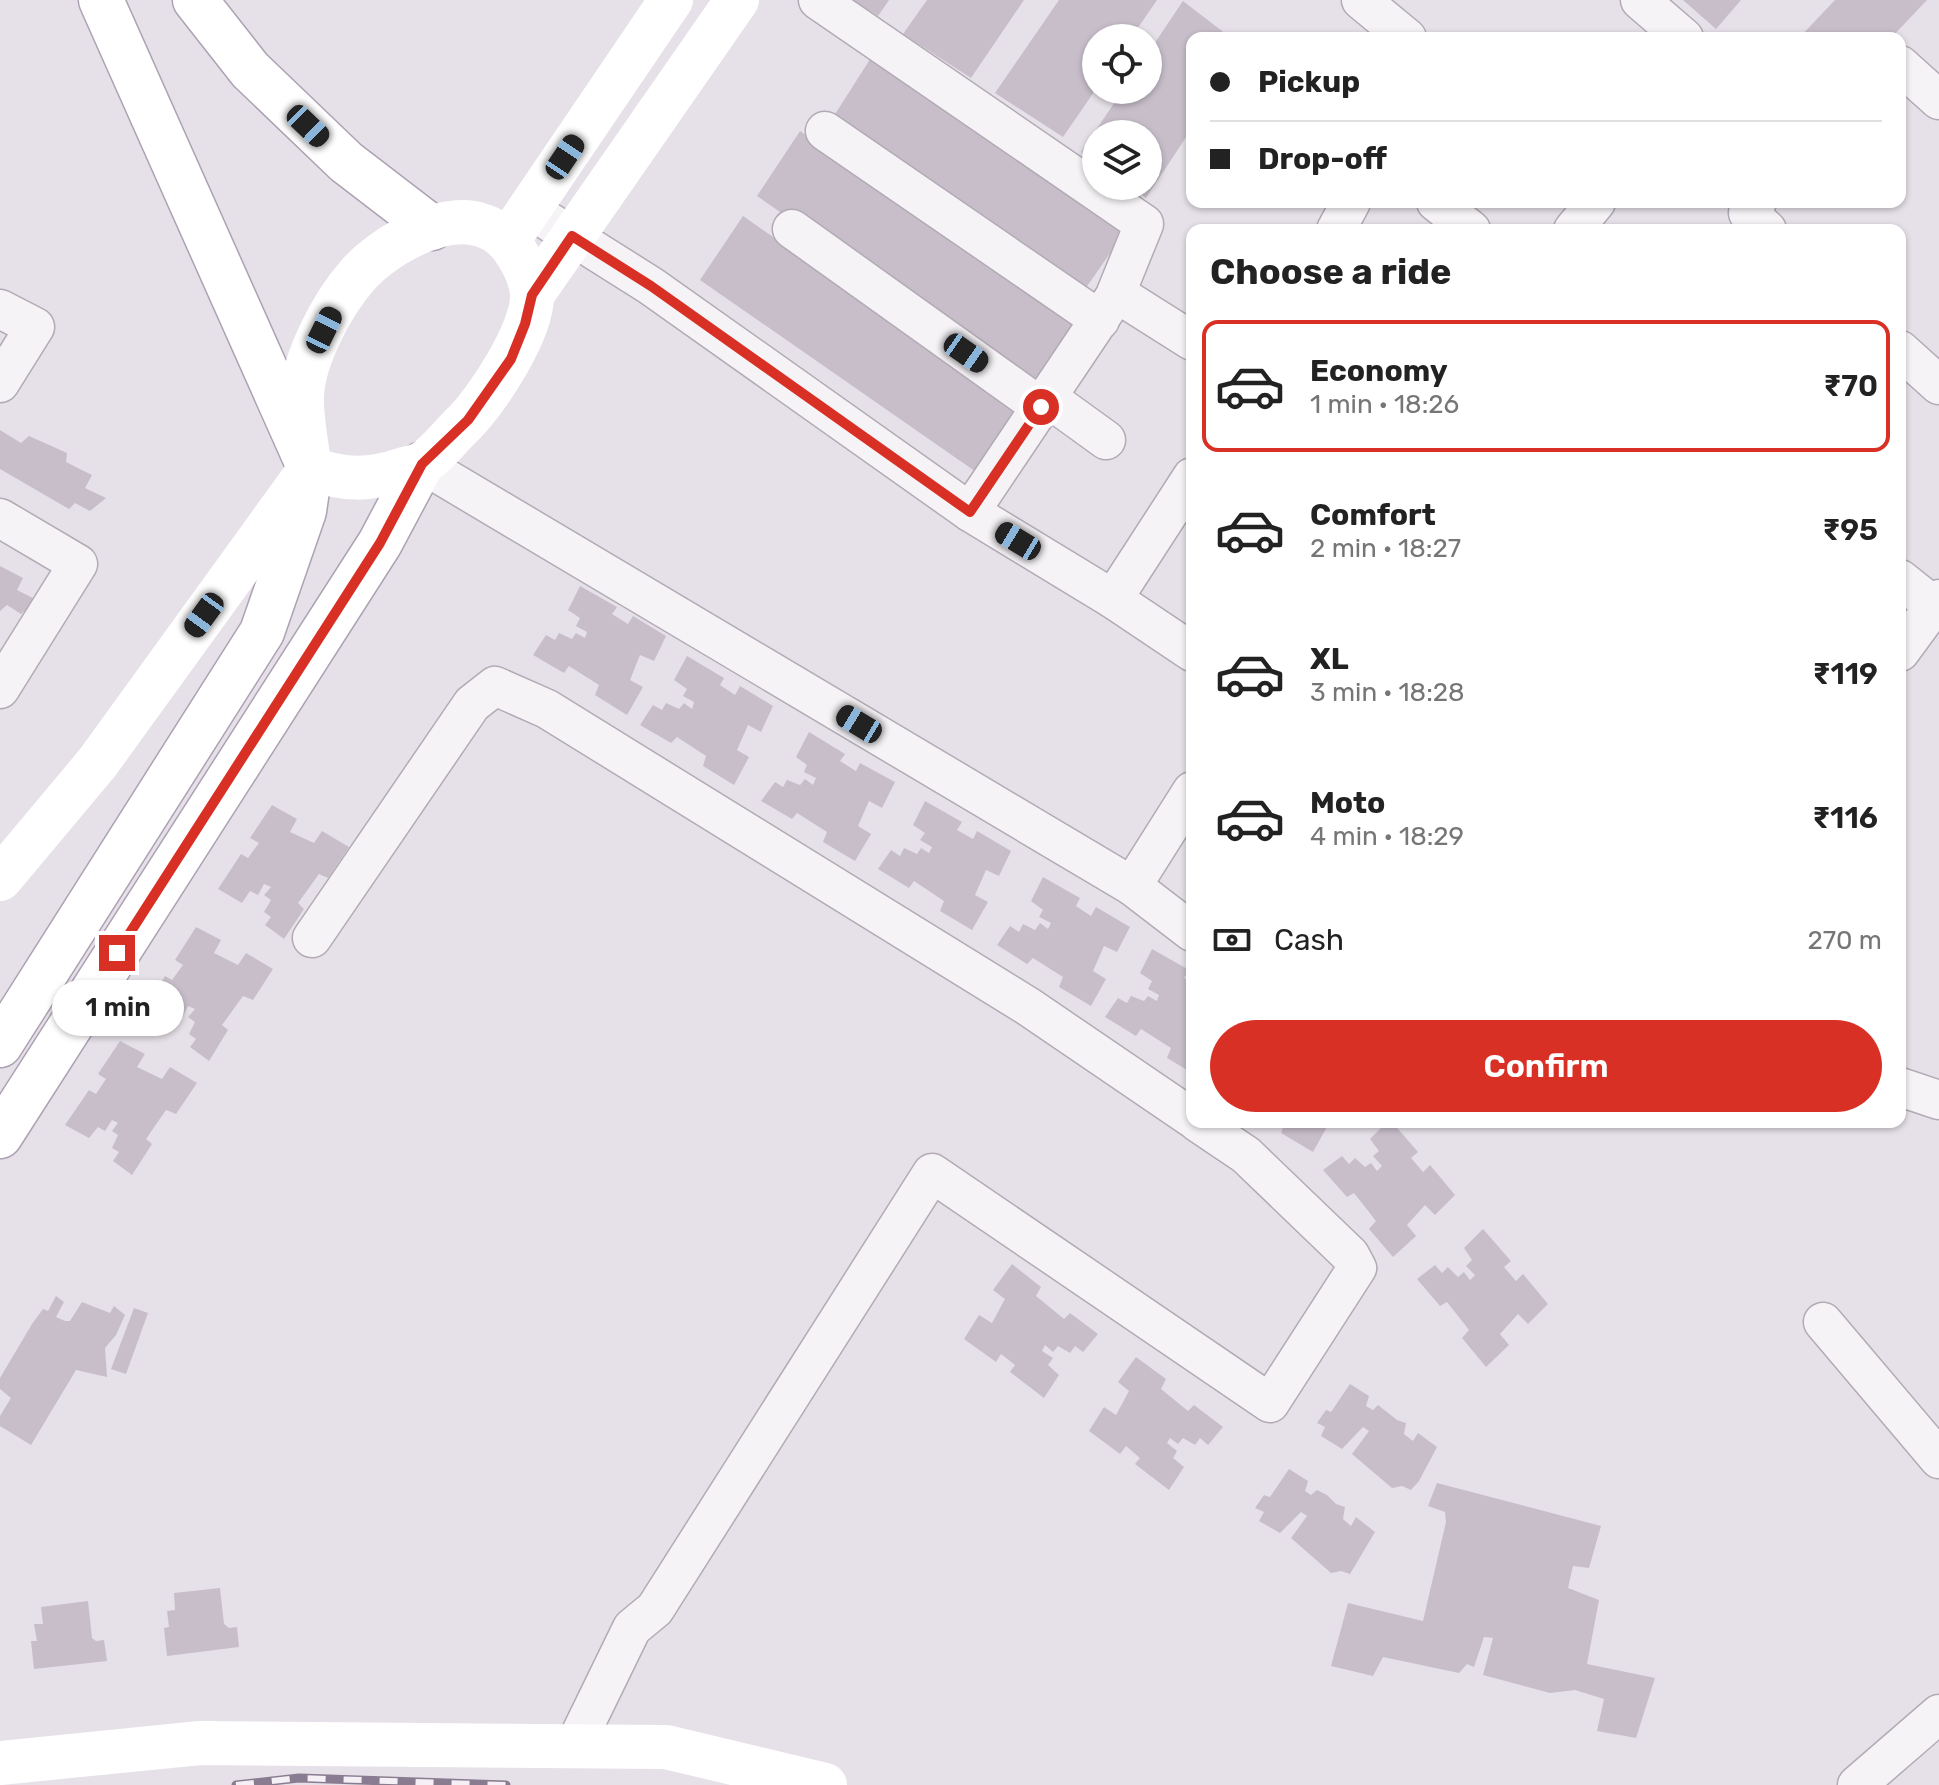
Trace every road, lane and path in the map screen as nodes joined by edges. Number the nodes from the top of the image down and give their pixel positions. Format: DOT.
graph roads {
  1 [pos="101,0"];
  2 [pos="195,0"];
  3 [pos="671,0"];
  4 [pos="737,0"];
  5 [pos="818,0"];
  6 [pos="1361,0"];
  7 [pos="1640,0"];
  8 [pos="1400,32"];
  9 [pos="1677,32"];
  10 [pos="1906,70"];
  11 [pos="1939,100"];
  12 [pos="825,131"];
  13 [pos="1444,208"];
  14 [pos="1591,208"];
  15 [pos="1752,208"];
  16 [pos="519,224"];
  17 [pos="1464,224"];
  18 [pos="1578,224"];
  19 [pos="1760,224"];
  20 [pos="432,228"];
  21 [pos="792,229"];
  22 [pos="572,236"];
  23 [pos="532,295"];
  24 [pos="1108,307"];
  25 [pos="0,309"];
  26 [pos="1186,339"];
  27 [pos="1906,355"];
  28 [pos="0,383"];
  29 [pos="1939,385"];
  30 [pos="1044,402"];
  31 [pos="1106,440"];
  32 [pos="422,464"];
  33 [pos="310,469"];
  34 [pos="1186,486"];
  35 [pos="970,512"];
  36 [pos="0,518"];
  37 [pos="1906,583"];
  38 [pos="1113,599"];
  39 [pos="1937,602"];
  40 [pos="1906,644"];
  41 [pos="1186,648"];
  42 [pos="0,689"];
  43 [pos="1186,800"];
  44 [pos="0,879"];
  45 [pos="1132,886"];
  46 [pos="1186,927"];
  47 [pos="312,938"];
  48 [pos="0,1045"];
  49 [pos="1906,1089"];
  50 [pos="1939,1100"];
  51 [pos="1186,1114"];
  52 [pos="1206,1128"];
  53 [pos="0,1136"];
  54 [pos="1823,1322"];
  55 [pos="1939,1459"];
  56 [pos="1939,1714"];
  57 [pos="574,1747"];
  58 [pos="0,1763"];
  59 [pos="825,1785"];
  60 [pos="1857,1785"];
  1 -- 33 [label="main road"];
  2 -- 20 [label="main road"];
  3 -- 16 [label="main road"];
  4 -- 22 [label="main road"];
  5 -- 24 [label="street"];
  6 -- 8 [label="street"];
  7 -- 9 [label="street"];
  10 -- 11 [label="street"];
  12 -- 24 [label="street"];
  13 -- 17 [label="street"];
  14 -- 18 [label="street"];
  15 -- 19 [label="street"];
  16 -- 20 [label="main road"];
  16 -- 22 [label="street"];
  16 -- 23 [label="main road"];
  20 -- 33 [label="main road"];
  21 -- 30 [label="street"];
  22 -- 23 [label="main road"];
  22 -- 35 [label="street"];
  23 -- 32 [label="main road"];
  24 -- 26 [label="street"];
  24 -- 30 [label="street"];
  25 -- 28 [label="street"];
  27 -- 29 [label="street"];
  30 -- 31 [label="street"];
  30 -- 35 [label="street"];
  32 -- 33 [label="main road"];
  32 -- 45 [label="street"];
  32 -- 53 [label="main road"];
  33 -- 44 [label="main road"];
  33 -- 48 [label="main road"];
  34 -- 38 [label="street"];
  35 -- 38 [label="street"];
  36 -- 42 [label="street"];
  37 -- 39 [label="street"];
  38 -- 41 [label="street"];
  39 -- 40 [label="street"];
  43 -- 45 [label="street"];
  45 -- 46 [label="street"];
  47 -- 51 [label="street"];
  49 -- 50 [label="street"];
  52 -- 57 [label="street"];
  54 -- 55 [label="street"];
  56 -- 60 [label="street"];
  57 -- 58 [label="main road"];
  57 -- 59 [label="main road"];
}
